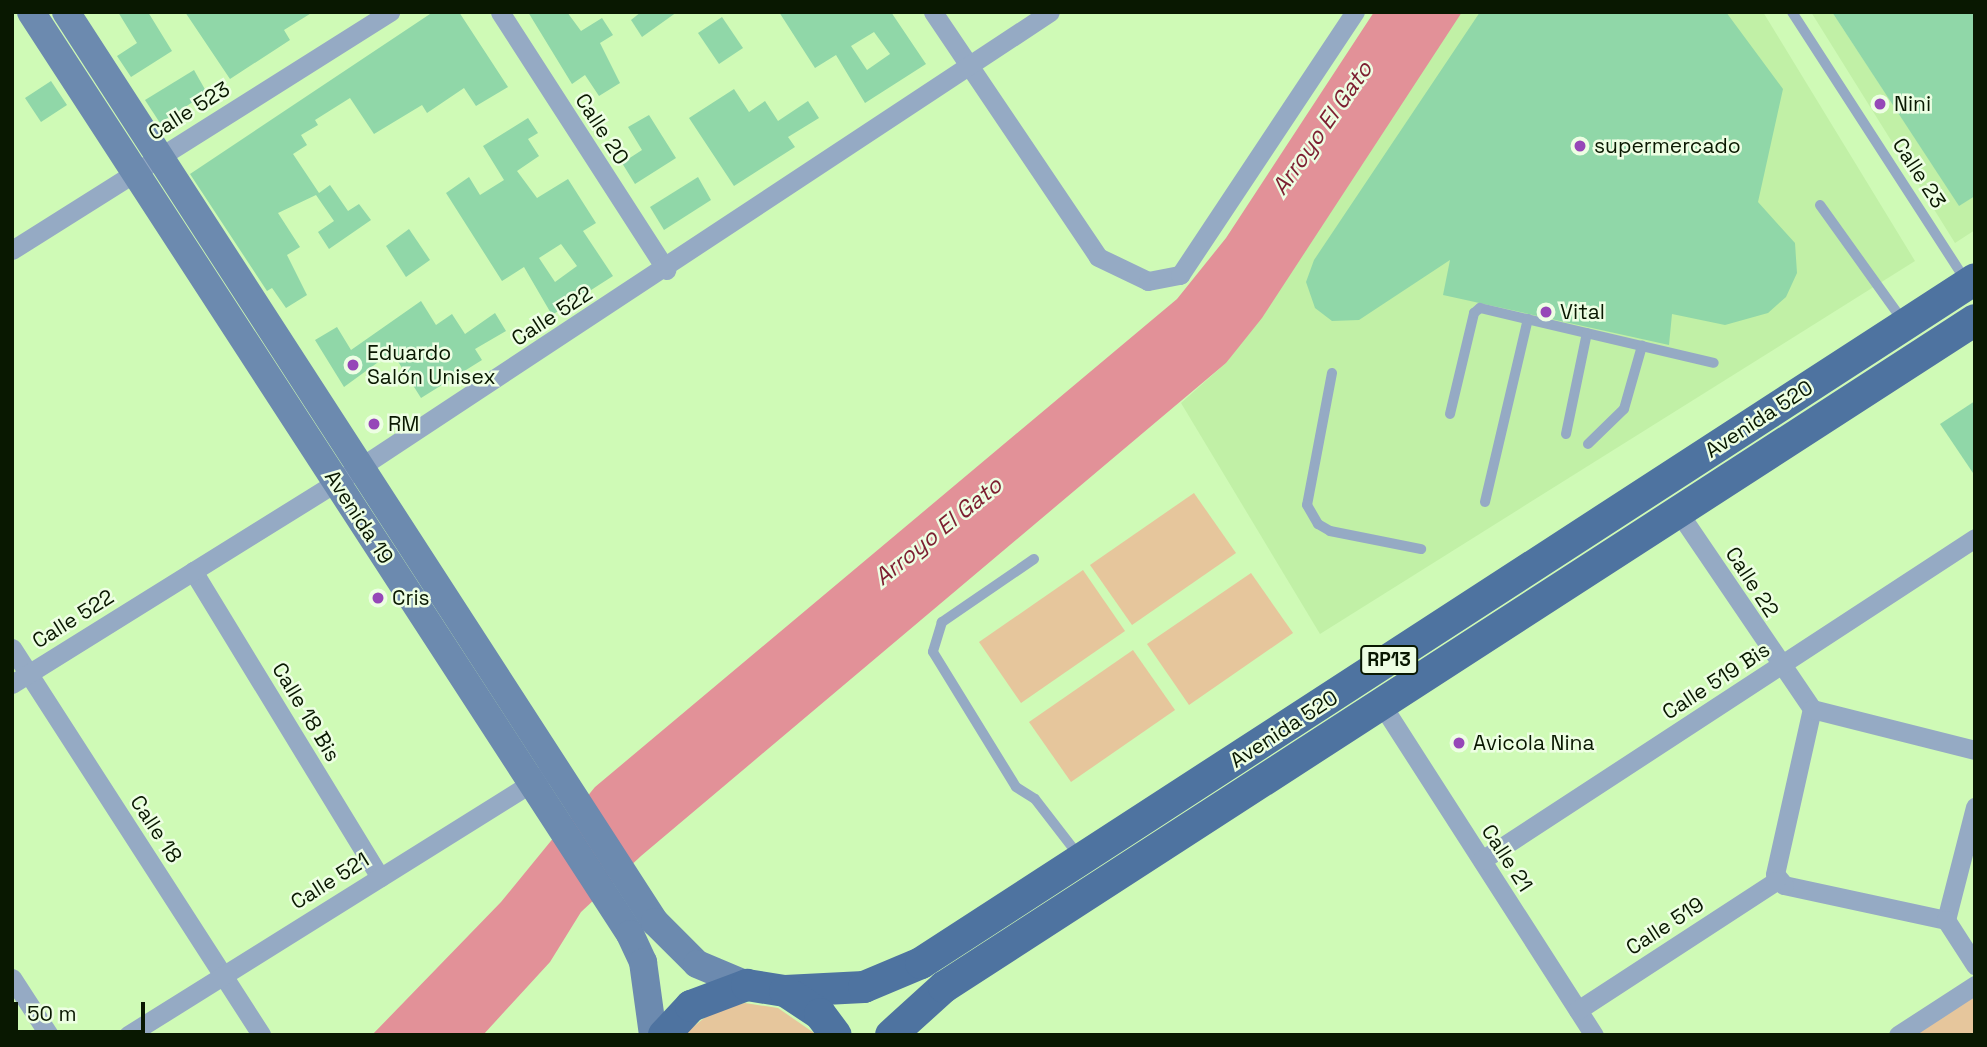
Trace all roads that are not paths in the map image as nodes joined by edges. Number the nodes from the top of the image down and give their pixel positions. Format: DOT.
graph roads {
  1 [pos="32,12"];
  2 [pos="66,12"];
  3 [pos="390,12"];
  4 [pos="500,12"];
  5 [pos="933,12"];
  6 [pos="1050,12"];
  7 [pos="1355,12"];
  8 [pos="1792,12"];
  9 [pos="969,69"];
  10 [pos="159,157"];
  11 [pos="135,171"];
  12 [pos="1820,205"];
  13 [pos="12,250"];
  14 [pos="666,270"];
  15 [pos="1971,281"];
  16 [pos="1528,319"];
  17 [pos="1975,320"];
  18 [pos="1905,324"];
  19 [pos="1587,333"];
  20 [pos="1642,346"];
  21 [pos="1714,363"];
  22 [pos="1332,373"];
  23 [pos="1450,414"];
  24 [pos="1566,434"];
  25 [pos="1588,444"];
  26 [pos="362,466"];
  27 [pos="336,482"];
  28 [pos="1485,502"];
  29 [pos="1679,513"];
  30 [pos="1975,538"];
  31 [pos="1421,549"];
  32 [pos="1034,559"];
  33 [pos="193,571"];
  34 [pos="12,649"];
  35 [pos="1780,666"];
  36 [pos="20,679"];
  37 [pos="1382,705"];
  38 [pos="1812,709"];
  39 [pos="1975,750"];
  40 [pos="545,774"];
  41 [pos="1975,807"];
  42 [pos="1082,859"];
  43 [pos="1482,860"];
  44 [pos="380,877"];
  45 [pos="1776,881"];
  46 [pos="1946,920"];
  47 [pos="1975,965"];
  48 [pos="222,975"];
  49 [pos="12,978"];
  50 [pos="747,985"];
  51 [pos="1975,985"];
  52 [pos="785,991"];
  53 [pos="1577,1010"];
  54 [pos="49,1035"];
  55 [pos="128,1035"];
  56 [pos="261,1035"];
  57 [pos="653,1035"];
  58 [pos="664,1035"];
  59 [pos="836,1035"];
  60 [pos="891,1035"];
  61 [pos="1594,1035"];
  62 [pos="1898,1035"];
  1 -- 11 [label="main road, Avenida 19"];
  2 -- 10 [label="main road, Avenida 19"];
  3 -- 10 [label="street, Calle 523"];
  4 -- 14 [label="street, Calle 20"];
  5 -- 9 [label="street"];
  6 -- 9 [label="street, Calle 522"];
  7 -- 9 [label="street"];
  8 -- 15 [label="lane, Calle 23"];
  9 -- 14 [label="street, Calle 522"];
  10 -- 11 [label="street, Calle 523"];
  10 -- 26 [label="main road, Avenida 19"];
  11 -- 13 [label="street, Calle 523"];
  11 -- 27 [label="main road, Avenida 19"];
  12 -- 18 [label="lane"];
  14 -- 26 [label="street, Calle 522"];
  15 -- 18 [label="main road, Avenida 520 / RP13"];
  16 -- 19 [label="lane"];
  16 -- 23 [label="lane"];
  16 -- 28 [label="lane"];
  17 -- 29 [label="main road, Avenida 520 / RP13"];
  18 -- 42 [label="main road, Avenida 520 / RP13"];
  19 -- 20 [label="lane"];
  19 -- 24 [label="lane"];
  20 -- 21 [label="lane"];
  20 -- 25 [label="lane"];
  22 -- 31 [label="lane"];
  26 -- 27 [label="street, Calle 522"];
  26 -- 40 [label="main road, Avenida 19"];
  27 -- 33 [label="street, Calle 522"];
  27 -- 40 [label="main road, Avenida 19"];
  29 -- 35 [label="street, Calle 22"];
  29 -- 37 [label="main road, Avenida 520 / RP13"];
  30 -- 35 [label="street, Calle 519 Bis"];
  32 -- 42 [label="lane"];
  33 -- 36 [label="street, Calle 522"];
  33 -- 44 [label="street, Calle 18 Bis"];
  34 -- 36 [label="street, Calle 18"];
  35 -- 38 [label="street, Calle 22"];
  35 -- 43 [label="street, Calle 519 Bis"];
  36 -- 48 [label="street, Calle 18"];
  37 -- 43 [label="street, Calle 21"];
  37 -- 60 [label="main road, Avenida 520 / RP13"];
  38 -- 39 [label="street"];
  38 -- 45 [label="street"];
  40 -- 44 [label="street, Calle 521"];
  40 -- 50 [label="main road, Avenida 19"];
  40 -- 57 [label="main road, Avenida 19"];
  41 -- 46 [label="street"];
  42 -- 52 [label="main road, Avenida 520 / RP13"];
  43 -- 53 [label="street, Calle 21"];
  44 -- 48 [label="street, Calle 521"];
  45 -- 46 [label="street"];
  45 -- 53 [label="street, Calle 519"];
  46 -- 47 [label="street"];
  48 -- 55 [label="street, Calle 521"];
  48 -- 56 [label="street, Calle 18"];
  49 -- 54 [label="street"];
  50 -- 52 [label="main road, RP13"];
  50 -- 58 [label="main road, RP13"];
  51 -- 62 [label="street"];
  52 -- 59 [label="main road, RP13"];
  53 -- 61 [label="street, Calle 21"];
}
